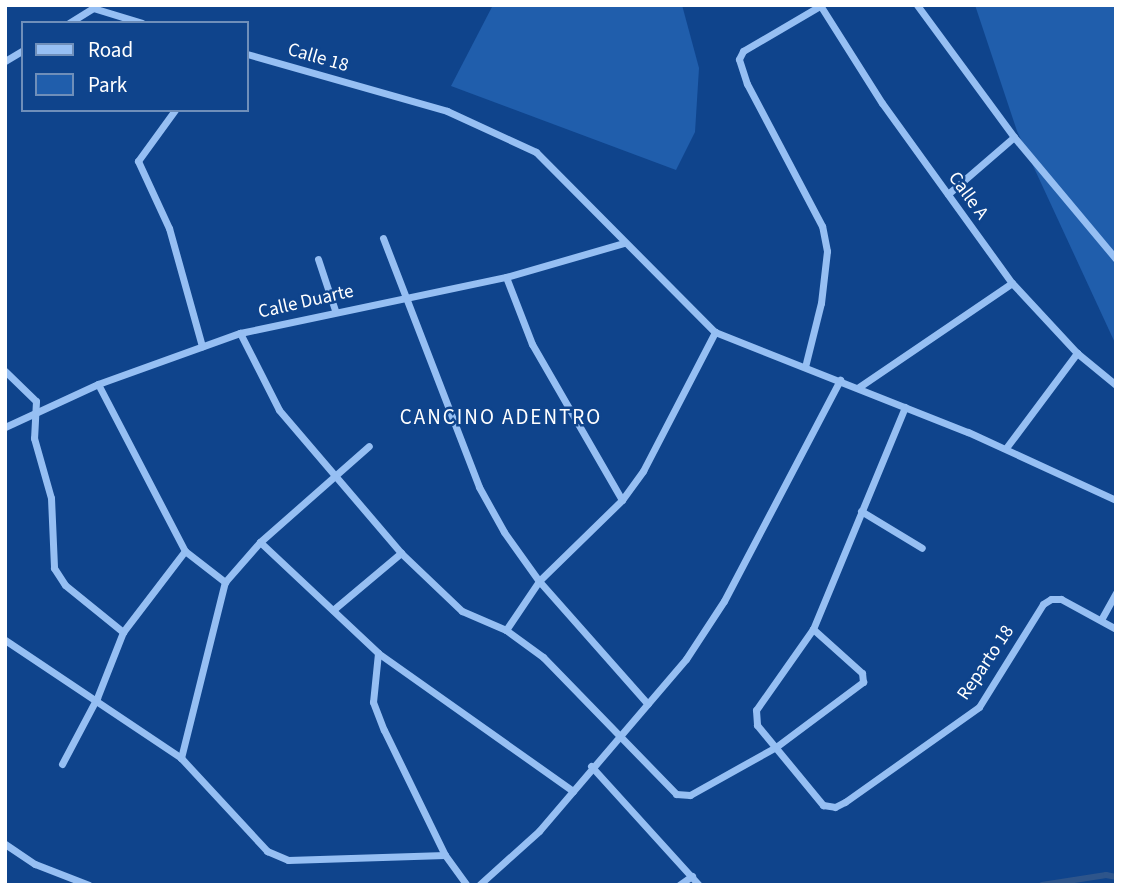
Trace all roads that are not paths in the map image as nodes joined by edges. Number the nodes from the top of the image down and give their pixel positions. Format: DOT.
graph roads {
  1 [pos="917,5"];
  2 [pos="820,6"];
  3 [pos="72,21"];
  4 [pos="135,21"];
  5 [pos="21,51"];
  6 [pos="248,54"];
  7 [pos="5,61"];
  8 [pos="174,112"];
  9 [pos="1014,137"];
  10 [pos="948,194"];
  11 [pos="383,238"];
  12 [pos="624,243"];
  13 [pos="318,259"];
  14 [pos="1116,259"];
  15 [pos="506,277"];
  16 [pos="1012,283"];
  17 [pos="407,296"];
  18 [pos="335,310"];
  19 [pos="715,332"];
  20 [pos="240,333"];
  21 [pos="202,346"];
  22 [pos="1077,353"];
  23 [pos="805,367"];
  24 [pos="5,371"];
  25 [pos="840,380"];
  26 [pos="98,384"];
  27 [pos="1116,385"];
  28 [pos="859,387"];
  29 [pos="905,407"];
  30 [pos="35,416"];
  31 [pos="5,427"];
  32 [pos="369,446"];
  33 [pos="1006,448"];
  34 [pos="333,477"];
  35 [pos="622,500"];
  36 [pos="1116,500"];
  37 [pos="861,511"];
  38 [pos="260,542"];
  39 [pos="922,548"];
  40 [pos="185,551"];
  41 [pos="401,553"];
  42 [pos="540,581"];
  43 [pos="225,582"];
  44 [pos="1116,593"];
  45 [pos="333,610"];
  46 [pos="1102,618"];
  47 [pos="813,629"];
  48 [pos="1116,629"];
  49 [pos="506,630"];
  50 [pos="123,632"];
  51 [pos="5,640"];
  52 [pos="378,653"];
  53 [pos="97,698"];
  54 [pos="648,704"];
  55 [pos="621,734"];
  56 [pos="776,747"];
  57 [pos="181,758"];
  58 [pos="62,764"];
  59 [pos="591,766"];
  60 [pos="573,791"];
  61 [pos="5,844"];
  62 [pos="445,855"];
  63 [pos="692,876"];
  64 [pos="89,885"];
  65 [pos="467,885"];
  66 [pos="479,885"];
  67 [pos="679,885"];
  68 [pos="699,885"];
  1 -- 9 [label="street"];
  2 -- 10 [label="street, Calle A"];
  2 -- 23 [label="street"];
  3 -- 4 [label="street"];
  5 -- 7 [label="street"];
  6 -- 12 [label="street, Calle 18"];
  8 -- 21 [label="street"];
  9 -- 10 [label="street"];
  9 -- 14 [label="street"];
  10 -- 16 [label="street, Calle A"];
  11 -- 17 [label="street"];
  12 -- 15 [label="street, Calle Duarte"];
  12 -- 19 [label="street, Calle 18"];
  13 -- 18 [label="street"];
  15 -- 17 [label="street, Calle Duarte"];
  15 -- 35 [label="street"];
  16 -- 22 [label="street, Calle A"];
  16 -- 28 [label="street"];
  17 -- 18 [label="street, Calle Duarte"];
  17 -- 42 [label="street"];
  18 -- 20 [label="street, Calle Duarte"];
  19 -- 23 [label="street"];
  19 -- 35 [label="street"];
  20 -- 21 [label="street, Calle Duarte"];
  20 -- 34 [label="street"];
  21 -- 26 [label="street, Calle Duarte"];
  22 -- 27 [label="street, Calle A"];
  22 -- 33 [label="street"];
  23 -- 25 [label="street"];
  24 -- 30 [label="street"];
  25 -- 28 [label="street"];
  25 -- 54 [label="street"];
  26 -- 30 [label="street, Calle Duarte"];
  26 -- 40 [label="street"];
  28 -- 29 [label="street"];
  29 -- 33 [label="street"];
  29 -- 37 [label="street"];
  30 -- 31 [label="street, Calle Duarte"];
  30 -- 50 [label="street"];
  32 -- 34 [label="street"];
  33 -- 36 [label="street"];
  34 -- 38 [label="street"];
  34 -- 41 [label="street"];
  35 -- 42 [label="street"];
  37 -- 39 [label="street"];
  37 -- 47 [label="street"];
  38 -- 43 [label="street"];
  38 -- 45 [label="street"];
  40 -- 43 [label="street"];
  40 -- 50 [label="street"];
  41 -- 45 [label="street"];
  41 -- 49 [label="street"];
  42 -- 49 [label="street"];
  42 -- 54 [label="street"];
  43 -- 57 [label="street"];
  44 -- 46 [label="street"];
  45 -- 52 [label="street"];
  46 -- 48 [label="street, Reparto 18"];
  46 -- 56 [label="street, Reparto 18"];
  47 -- 56 [label="street"];
  47 -- 56 [label="street"];
  49 -- 55 [label="street"];
  50 -- 53 [label="street"];
  51 -- 53 [label="street"];
  52 -- 60 [label="street"];
  52 -- 62 [label="street"];
  53 -- 57 [label="street"];
  53 -- 58 [label="street"];
  54 -- 55 [label="street"];
  55 -- 56 [label="street"];
  55 -- 59 [label="street"];
  57 -- 62 [label="street"];
  59 -- 60 [label="street"];
  59 -- 63 [label="street"];
  60 -- 66 [label="street"];
  61 -- 64 [label="street"];
  62 -- 65 [label="street"];
  63 -- 67 [label="street"];
  63 -- 68 [label="street"];
}
